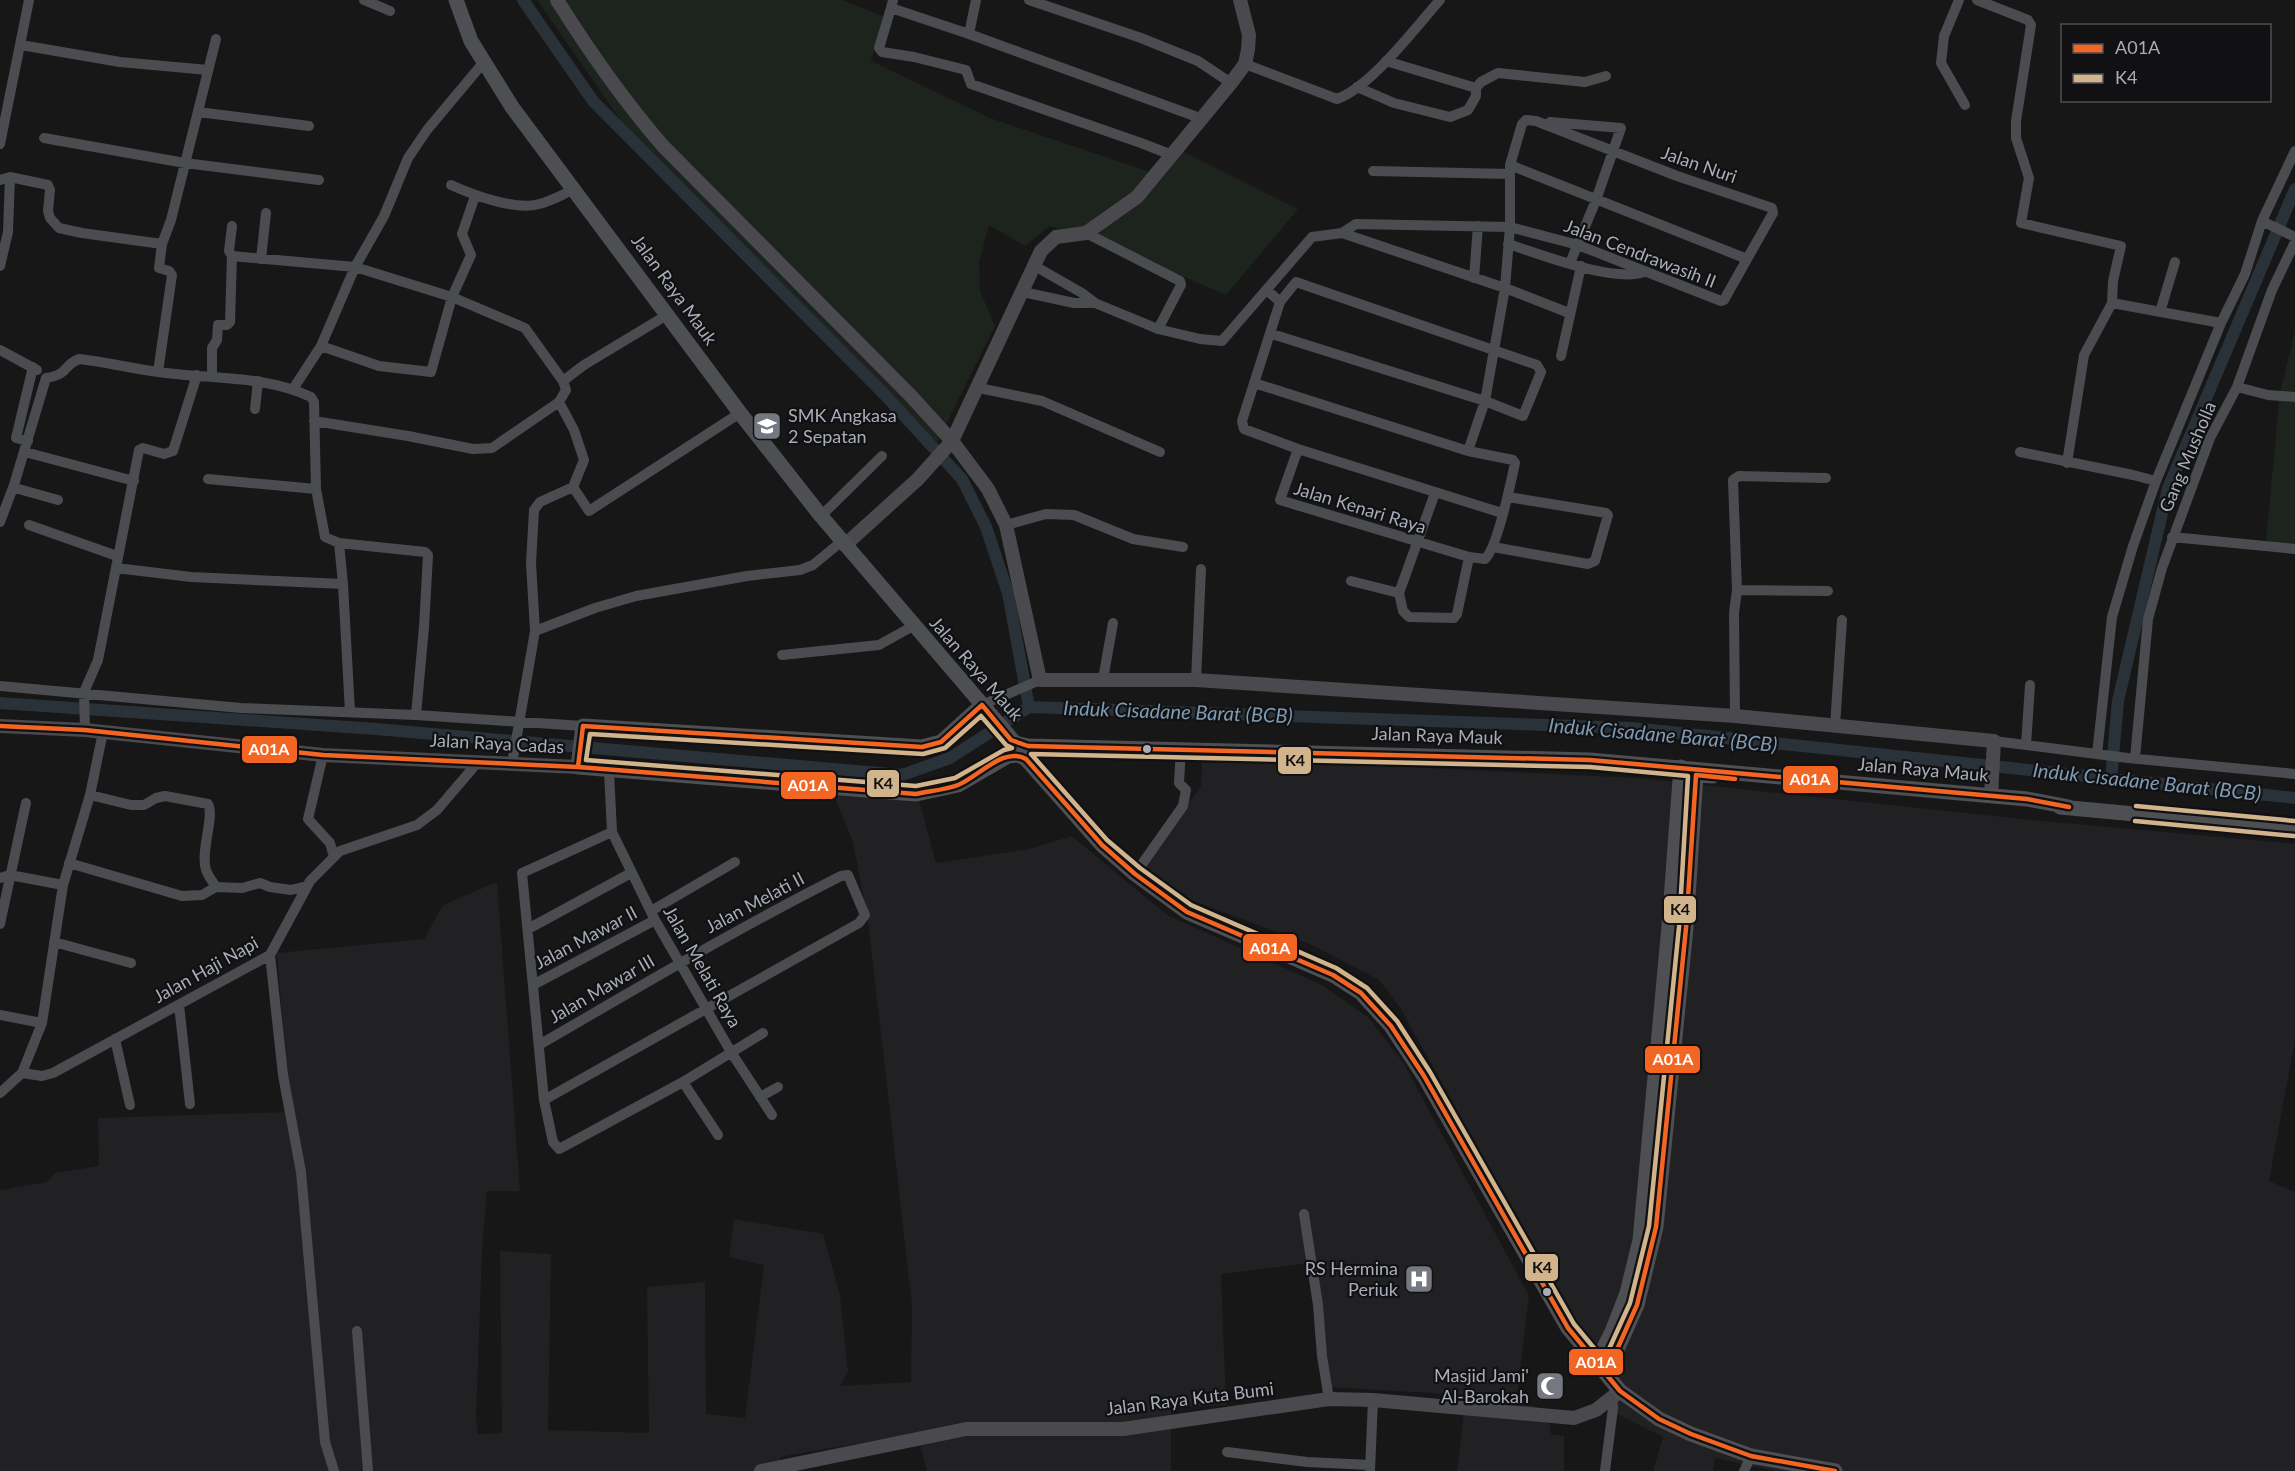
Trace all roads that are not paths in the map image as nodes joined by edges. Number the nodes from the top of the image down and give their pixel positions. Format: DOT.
graph roads {
  1 [pos="29,0"];
  2 [pos="364,0"];
  3 [pos="456,0"];
  4 [pos="557,0"];
  5 [pos="976,0"];
  6 [pos="1029,0"];
  7 [pos="1240,0"];
  8 [pos="1440,0"];
  9 [pos="1959,0"];
  10 [pos="1981,1"];
  11 [pos="892,4"];
  12 [pos="390,11"];
  13 [pos="969,34"];
  14 [pos="216,39"];
  15 [pos="21,45"];
  16 [pos="1386,61"];
  17 [pos="483,63"];
  18 [pos="1245,64"];
  19 [pos="208,70"];
  20 [pos="1606,76"];
  21 [pos="1231,83"];
  22 [pos="1357,87"];
  23 [pos="1476,88"];
  24 [pos="1965,105"];
  25 [pos="198,112"];
  26 [pos="1200,118"];
  27 [pos="1536,121"];
  28 [pos="1583,125"];
  29 [pos="309,126"];
  30 [pos="1579,137"];
  31 [pos="44,138"];
  32 [pos="0,144"];
  33 [pos="1613,150"];
  34 [pos="2295,151"];
  35 [pos="1172,155"];
  36 [pos="185,163"];
  37 [pos="1510,170"];
  38 [pos="1373,171"];
  39 [pos="5,178"];
  40 [pos="320,180"];
  41 [pos="452,185"];
  42 [pos="575,189"];
  43 [pos="475,196"];
  44 [pos="1596,200"];
  45 [pos="266,213"];
  46 [pos="2267,224"];
  47 [pos="232,226"];
  48 [pos="1478,226"];
  49 [pos="1510,227"];
  50 [pos="1086,233"];
  51 [pos="1342,233"];
  52 [pos="2294,238"];
  53 [pos="162,244"];
  54 [pos="1508,244"];
  55 [pos="1578,244"];
  56 [pos="232,256"];
  57 [pos="261,259"];
  58 [pos="1747,259"];
  59 [pos="2175,262"];
  60 [pos="1575,264"];
  61 [pos="1033,265"];
  62 [pos="0,266"];
  63 [pos="355,267"];
  64 [pos="1644,272"];
  65 [pos="1281,274"];
  66 [pos="1474,278"];
  67 [pos="1296,282"];
  68 [pos="1504,288"];
  69 [pos="1268,290"];
  70 [pos="1023,292"];
  71 [pos="452,297"];
  72 [pos="1280,302"];
  73 [pos="1095,303"];
  74 [pos="2112,303"];
  75 [pos="2160,312"];
  76 [pos="1569,313"];
  77 [pos="667,315"];
  78 [pos="2221,323"];
  79 [pos="1158,329"];
  80 [pos="1272,334"];
  81 [pos="321,346"];
  82 [pos="1493,351"];
  83 [pos="1,353"];
  84 [pos="1561,356"];
  85 [pos="33,367"];
  86 [pos="158,372"];
  87 [pos="197,375"];
  88 [pos="212,376"];
  89 [pos="46,378"];
  90 [pos="258,381"];
  91 [pos="563,381"];
  92 [pos="1254,383"];
  93 [pos="2237,387"];
  94 [pos="979,388"];
  95 [pos="294,389"];
  96 [pos="2295,397"];
  97 [pos="1485,400"];
  98 [pos="559,402"];
  99 [pos="255,409"];
  100 [pos="740,412"];
  101 [pos="314,422"];
  102 [pos="949,445"];
  103 [pos="26,447"];
  104 [pos="1298,449"];
  105 [pos="1468,451"];
  106 [pos="1160,452"];
  107 [pos="2020,452"];
  108 [pos="882,456"];
  109 [pos="2067,463"];
  110 [pos="1826,478"];
  111 [pos="208,479"];
  112 [pos="134,481"];
  113 [pos="2156,482"];
  114 [pos="14,485"];
  115 [pos="573,487"];
  116 [pos="316,489"];
  117 [pos="1435,493"];
  118 [pos="1508,497"];
  119 [pos="58,500"];
  120 [pos="1502,513"];
  121 [pos="820,516"];
  122 [pos="0,522"];
  123 [pos="29,525"];
  124 [pos="1006,525"];
  125 [pos="2172,537"];
  126 [pos="339,543"];
  127 [pos="844,543"];
  128 [pos="1416,543"];
  129 [pos="1184,547"];
  130 [pos="1493,547"];
  131 [pos="2295,549"];
  132 [pos="117,556"];
  133 [pos="1469,557"];
  134 [pos="116,568"];
  135 [pos="1200,569"];
  136 [pos="1351,581"];
  137 [pos="343,584"];
  138 [pos="1737,590"];
  139 [pos="1828,591"];
  140 [pos="1399,593"];
  141 [pos="1842,620"];
  142 [pos="1113,623"];
  143 [pos="913,626"];
  144 [pos="536,631"];
  145 [pos="782,655"];
  146 [pos="1103,679"];
  147 [pos="1196,680"];
  148 [pos="1035,683"];
  149 [pos="0,686"];
  150 [pos="2031,686"];
  151 [pos="84,694"];
  152 [pos="987,705"];
  153 [pos="350,712"];
  154 [pos="416,715"];
  155 [pos="1735,716"];
  156 [pos="519,725"];
  157 [pos="0,726"];
  158 [pos="1835,726"];
  159 [pos="85,728"];
  160 [pos="583,730"];
  161 [pos="103,732"];
  162 [pos="1994,745"];
  163 [pos="2026,745"];
  164 [pos="1181,748"];
  165 [pos="2100,754"];
  166 [pos="323,755"];
  167 [pos="513,758"];
  168 [pos="2131,758"];
  169 [pos="478,762"];
  170 [pos="579,763"];
  171 [pos="1681,767"];
  172 [pos="609,771"];
  173 [pos="2295,774"];
  174 [pos="1992,793"];
  175 [pos="90,795"];
  176 [pos="1679,799"];
  177 [pos="1695,800"];
  178 [pos="26,803"];
  179 [pos="2069,807"];
  180 [pos="2295,829"];
  181 [pos="612,832"];
  182 [pos="334,857"];
  183 [pos="735,862"];
  184 [pos="69,863"];
  185 [pos="631,873"];
  186 [pos="1135,874"];
  187 [pos="5,877"];
  188 [pos="63,885"];
  189 [pos="307,886"];
  190 [pos="216,887"];
  191 [pos="653,916"];
  192 [pos="0,924"];
  193 [pos="1670,926"];
  194 [pos="1686,928"];
  195 [pos="528,929"];
  196 [pos="54,942"];
  197 [pos="270,955"];
  198 [pos="681,962"];
  199 [pos="131,963"];
  200 [pos="533,984"];
  201 [pos="179,1005"];
  202 [pos="707,1007"];
  203 [pos="0,1015"];
  204 [pos="42,1023"];
  205 [pos="763,1033"];
  206 [pos="115,1038"];
  207 [pos="1666,1043"];
  208 [pos="539,1045"];
  209 [pos="731,1052"];
  210 [pos="22,1073"];
  211 [pos="683,1082"];
  212 [pos="778,1087"];
  213 [pos="0,1093"];
  214 [pos="760,1097"];
  215 [pos="544,1100"];
  216 [pos="190,1104"];
  217 [pos="130,1105"];
  218 [pos="772,1115"];
  219 [pos="718,1135"];
  220 [pos="1304,1214"];
  221 [pos="357,1331"];
  222 [pos="1601,1369"];
  223 [pos="1616,1395"];
  224 [pos="1329,1399"];
  225 [pos="1373,1400"];
  226 [pos="1227,1452"];
  227 [pos="1751,1456"];
  228 [pos="1370,1468"];
  229 [pos="334,1471"];
  230 [pos="368,1471"];
  231 [pos="760,1471"];
  232 [pos="1605,1471"];
  233 [pos="1744,1471"];
  234 [pos="1828,1471"];
  1 -- 15 [label="street"];
  2 -- 12 [label="street"];
  3 -- 17 [label="main road, Jalan Raya Mauk"];
  4 -- 102 [label="street"];
  5 -- 13 [label="street"];
  6 -- 21 [label="street"];
  7 -- 18 [label="street"];
  8 -- 16 [label="street"];
  9 -- 24 [label="street"];
  10 -- 74 [label="street"];
  11 -- 13 [label="street"];
  11 -- 35 [label="street"];
  13 -- 26 [label="street"];
  14 -- 19 [label="street"];
  15 -- 19 [label="street"];
  15 -- 32 [label="street"];
  16 -- 22 [label="street"];
  16 -- 23 [label="street"];
  17 -- 42 [label="main road, Jalan Raya Mauk"];
  17 -- 63 [label="street"];
  18 -- 21 [label="street"];
  18 -- 22 [label="street"];
  19 -- 25 [label="street"];
  20 -- 23 [label="street"];
  21 -- 26 [label="street"];
  22 -- 23 [label="street"];
  25 -- 29 [label="street"];
  25 -- 36 [label="street"];
  26 -- 35 [label="street"];
  27 -- 28 [label="street"];
  27 -- 30 [label="street, Jalan Nuri"];
  27 -- 37 [label="street"];
  28 -- 30 [label="street"];
  28 -- 33 [label="street"];
  30 -- 33 [label="street, Jalan Nuri"];
  31 -- 36 [label="street"];
  33 -- 44 [label="street"];
  33 -- 58 [label="street, Jalan Nuri"];
  34 -- 46 [label="street"];
  35 -- 50 [label="street"];
  36 -- 40 [label="street"];
  36 -- 53 [label="street"];
  37 -- 38 [label="street"];
  37 -- 44 [label="street"];
  37 -- 49 [label="street"];
  39 -- 53 [label="street"];
  39 -- 62 [label="street"];
  41 -- 43 [label="street"];
  42 -- 43 [label="street"];
  42 -- 77 [label="main road, Jalan Raya Mauk"];
  43 -- 71 [label="street"];
  44 -- 55 [label="street"];
  44 -- 58 [label="street"];
  45 -- 57 [label="street"];
  46 -- 52 [label="street"];
  46 -- 78 [label="street"];
  47 -- 56 [label="street"];
  48 -- 49 [label="street, Jalan Cendrawasih II"];
  48 -- 51 [label="street, Jalan Cendrawasih II"];
  48 -- 66 [label="street"];
  49 -- 54 [label="street"];
  49 -- 55 [label="street, Jalan Cendrawasih II"];
  50 -- 61 [label="street"];
  50 -- 79 [label="street"];
  51 -- 65 [label="street, Jalan Cendrawasih II"];
  51 -- 66 [label="street"];
  52 -- 93 [label="street"];
  53 -- 86 [label="street"];
  54 -- 60 [label="street"];
  54 -- 68 [label="street"];
  55 -- 60 [label="street"];
  55 -- 64 [label="street, Jalan Cendrawasih II"];
  56 -- 57 [label="street"];
  56 -- 88 [label="street"];
  57 -- 63 [label="street"];
  58 -- 64 [label="street, Jalan Cendrawasih II"];
  59 -- 75 [label="street"];
  60 -- 64 [label="street"];
  60 -- 76 [label="street"];
  61 -- 70 [label="street"];
  61 -- 73 [label="street"];
  63 -- 71 [label="street"];
  63 -- 81 [label="street"];
  65 -- 67 [label="street"];
  65 -- 69 [label="street, Jalan Cendrawasih II"];
  66 -- 68 [label="street"];
  67 -- 72 [label="street"];
  67 -- 82 [label="street"];
  68 -- 76 [label="street"];
  68 -- 82 [label="street"];
  69 -- 72 [label="street"];
  69 -- 79 [label="street, Jalan Cendrawasih II"];
  70 -- 73 [label="street"];
  70 -- 94 [label="street"];
  71 -- 81 [label="street"];
  71 -- 91 [label="street"];
  72 -- 80 [label="street"];
  73 -- 79 [label="street"];
  74 -- 75 [label="street"];
  74 -- 109 [label="street"];
  75 -- 78 [label="street"];
  76 -- 84 [label="street"];
  77 -- 91 [label="street"];
  77 -- 100 [label="main road, Jalan Raya Mauk"];
  78 -- 113 [label="street"];
  80 -- 92 [label="street"];
  80 -- 97 [label="street"];
  81 -- 95 [label="street"];
  82 -- 97 [label="street"];
  82 -- 97 [label="street"];
  83 -- 85 [label="street"];
  85 -- 89 [label="street"];
  85 -- 103 [label="street"];
  86 -- 87 [label="street"];
  86 -- 89 [label="street"];
  87 -- 88 [label="street"];
  87 -- 112 [label="street"];
  88 -- 90 [label="street"];
  89 -- 103 [label="street"];
  90 -- 95 [label="street"];
  90 -- 99 [label="street"];
  91 -- 98 [label="street"];
  92 -- 104 [label="street"];
  92 -- 105 [label="street"];
  93 -- 96 [label="street, Gang Musholla"];
  93 -- 125 [label="street, Gang Musholla"];
  94 -- 102 [label="street"];
  94 -- 106 [label="street"];
  95 -- 101 [label="street"];
  97 -- 105 [label="street"];
  98 -- 101 [label="street"];
  98 -- 115 [label="street"];
  100 -- 115 [label="street"];
  100 -- 121 [label="main road, Jalan Raya Mauk"];
  101 -- 116 [label="street"];
  102 -- 124 [label="street"];
  102 -- 127 [label="street"];
  103 -- 112 [label="street"];
  103 -- 114 [label="street"];
  104 -- 117 [label="street"];
  104 -- 128 [label="street, Jalan Kenari Raya"];
  105 -- 118 [label="street"];
  107 -- 109 [label="street"];
  108 -- 121 [label="street"];
  109 -- 113 [label="street"];
  110 -- 138 [label="street"];
  111 -- 116 [label="street"];
  112 -- 132 [label="street"];
  113 -- 165 [label="street"];
  114 -- 119 [label="street"];
  114 -- 122 [label="street"];
  115 -- 144 [label="street"];
  116 -- 126 [label="street"];
  117 -- 120 [label="street"];
  117 -- 128 [label="street"];
  118 -- 120 [label="street"];
  118 -- 130 [label="street"];
  120 -- 130 [label="street"];
  121 -- 127 [label="main road, Jalan Raya Mauk"];
  123 -- 132 [label="street"];
  124 -- 129 [label="street"];
  124 -- 148 [label="street"];
  125 -- 131 [label="street"];
  125 -- 168 [label="street, Gang Musholla"];
  126 -- 137 [label="street"];
  126 -- 154 [label="street"];
  127 -- 143 [label="main road, Jalan Raya Mauk"];
  127 -- 144 [label="street"];
  128 -- 133 [label="street, Jalan Kenari Raya"];
  128 -- 140 [label="street"];
  130 -- 133 [label="street, Jalan Kenari Raya"];
  132 -- 134 [label="street"];
  133 -- 140 [label="street"];
  134 -- 137 [label="street"];
  134 -- 151 [label="street"];
  135 -- 147 [label="street"];
  136 -- 140 [label="street"];
  137 -- 153 [label="street"];
  138 -- 139 [label="street"];
  138 -- 155 [label="street"];
  141 -- 158 [label="street"];
  142 -- 146 [label="street"];
  143 -- 145 [label="street"];
  143 -- 152 [label="main road, Jalan Raya Mauk"];
  144 -- 156 [label="street"];
  146 -- 147 [label="street"];
  146 -- 148 [label="street"];
  147 -- 155 [label="street"];
  148 -- 152 [label="street"];
  149 -- 151 [label="street"];
  150 -- 163 [label="street"];
  151 -- 153 [label="street"];
  151 -- 159 [label="street"];
  152 -- 160 [label="main road, Jalan Raya Cadas"];
  152 -- 164 [label="main road, Jalan Raya Mauk"];
  153 -- 154 [label="street"];
  154 -- 156 [label="street"];
  155 -- 158 [label="street"];
  156 -- 160 [label="street"];
  156 -- 167 [label="street"];
  157 -- 159 [label="street, Jalan Raya Cadas"];
  158 -- 162 [label="street"];
  159 -- 161 [label="street, Jalan Raya Cadas"];
  160 -- 170 [label="main road"];
  161 -- 166 [label="street, Jalan Raya Cadas"];
  161 -- 175 [label="street"];
  162 -- 163 [label="street"];
  162 -- 174 [label="street"];
  163 -- 165 [label="street"];
  164 -- 171 [label="main road, Jalan Raya Mauk"];
  164 -- 186 [label="street"];
  165 -- 168 [label="street"];
  166 -- 169 [label="street, Jalan Raya Cadas"];
  166 -- 182 [label="street"];
  167 -- 169 [label="street, Jalan Raya Cadas"];
  167 -- 170 [label="street, Jalan Raya Cadas"];
  168 -- 173 [label="street"];
  169 -- 182 [label="street, Jalan Haji Napi"];
  170 -- 172 [label="main road, Jalan Raya Cadas"];
  171 -- 174 [label="main road, Jalan Raya Mauk"];
  171 -- 176 [label="main road"];
  172 -- 181 [label="street"];
  172 -- 186 [label="main road, Jalan Raya Cadas"];
  174 -- 179 [label="main road, Jalan Raya Mauk"];
  175 -- 184 [label="street"];
  175 -- 190 [label="street"];
  176 -- 177 [label="main road"];
  176 -- 193 [label="main road"];
  177 -- 179 [label="main road"];
  177 -- 194 [label="main road"];
  178 -- 187 [label="street"];
  179 -- 180 [label="main road"];
  181 -- 185 [label="street, Jalan Melati Raya"];
  181 -- 195 [label="street"];
  182 -- 189 [label="street, Jalan Haji Napi"];
  183 -- 191 [label="street, Jalan Mawar II"];
  184 -- 188 [label="street"];
  184 -- 190 [label="street"];
  185 -- 191 [label="street, Jalan Melati Raya"];
  185 -- 195 [label="street"];
  186 -- 222 [label="main road"];
  187 -- 188 [label="street"];
  187 -- 192 [label="street"];
  188 -- 196 [label="street"];
  189 -- 190 [label="street"];
  189 -- 197 [label="street, Jalan Haji Napi"];
  191 -- 198 [label="street, Jalan Melati Raya"];
  191 -- 200 [label="street, Jalan Mawar II"];
  193 -- 194 [label="main road"];
  193 -- 207 [label="main road"];
  194 -- 207 [label="main road"];
  195 -- 200 [label="street"];
  196 -- 199 [label="street"];
  196 -- 204 [label="street"];
  197 -- 201 [label="street, Jalan Haji Napi"];
  197 -- 229 [label="street"];
  198 -- 202 [label="street, Jalan Melati Raya"];
  198 -- 202 [label="street, Jalan Melati II"];
  198 -- 208 [label="street, Jalan Mawar III"];
  200 -- 208 [label="street"];
  201 -- 206 [label="street, Jalan Haji Napi"];
  201 -- 216 [label="street"];
  202 -- 209 [label="street, Jalan Melati Raya"];
  202 -- 215 [label="street"];
  203 -- 204 [label="street"];
  204 -- 210 [label="street"];
  205 -- 209 [label="street"];
  206 -- 210 [label="street, Jalan Haji Napi"];
  206 -- 217 [label="street"];
  207 -- 222 [label="main road"];
  208 -- 215 [label="street"];
  209 -- 211 [label="street"];
  209 -- 214 [label="street, Jalan Melati Raya"];
  210 -- 213 [label="street"];
  211 -- 215 [label="street"];
  211 -- 219 [label="street"];
  212 -- 214 [label="street"];
  214 -- 218 [label="street, Jalan Melati Raya"];
  220 -- 224 [label="street"];
  221 -- 230 [label="street"];
  222 -- 223 [label="main road"];
  223 -- 225 [label="street, Jalan Raya Kuta Bumi"];
  223 -- 227 [label="main road"];
  223 -- 232 [label="street"];
  224 -- 225 [label="street, Jalan Raya Kuta Bumi"];
  224 -- 231 [label="street, Jalan Raya Kuta Bumi"];
  225 -- 228 [label="street"];
  226 -- 228 [label="street"];
  227 -- 233 [label="street"];
  227 -- 234 [label="main road"];
}
